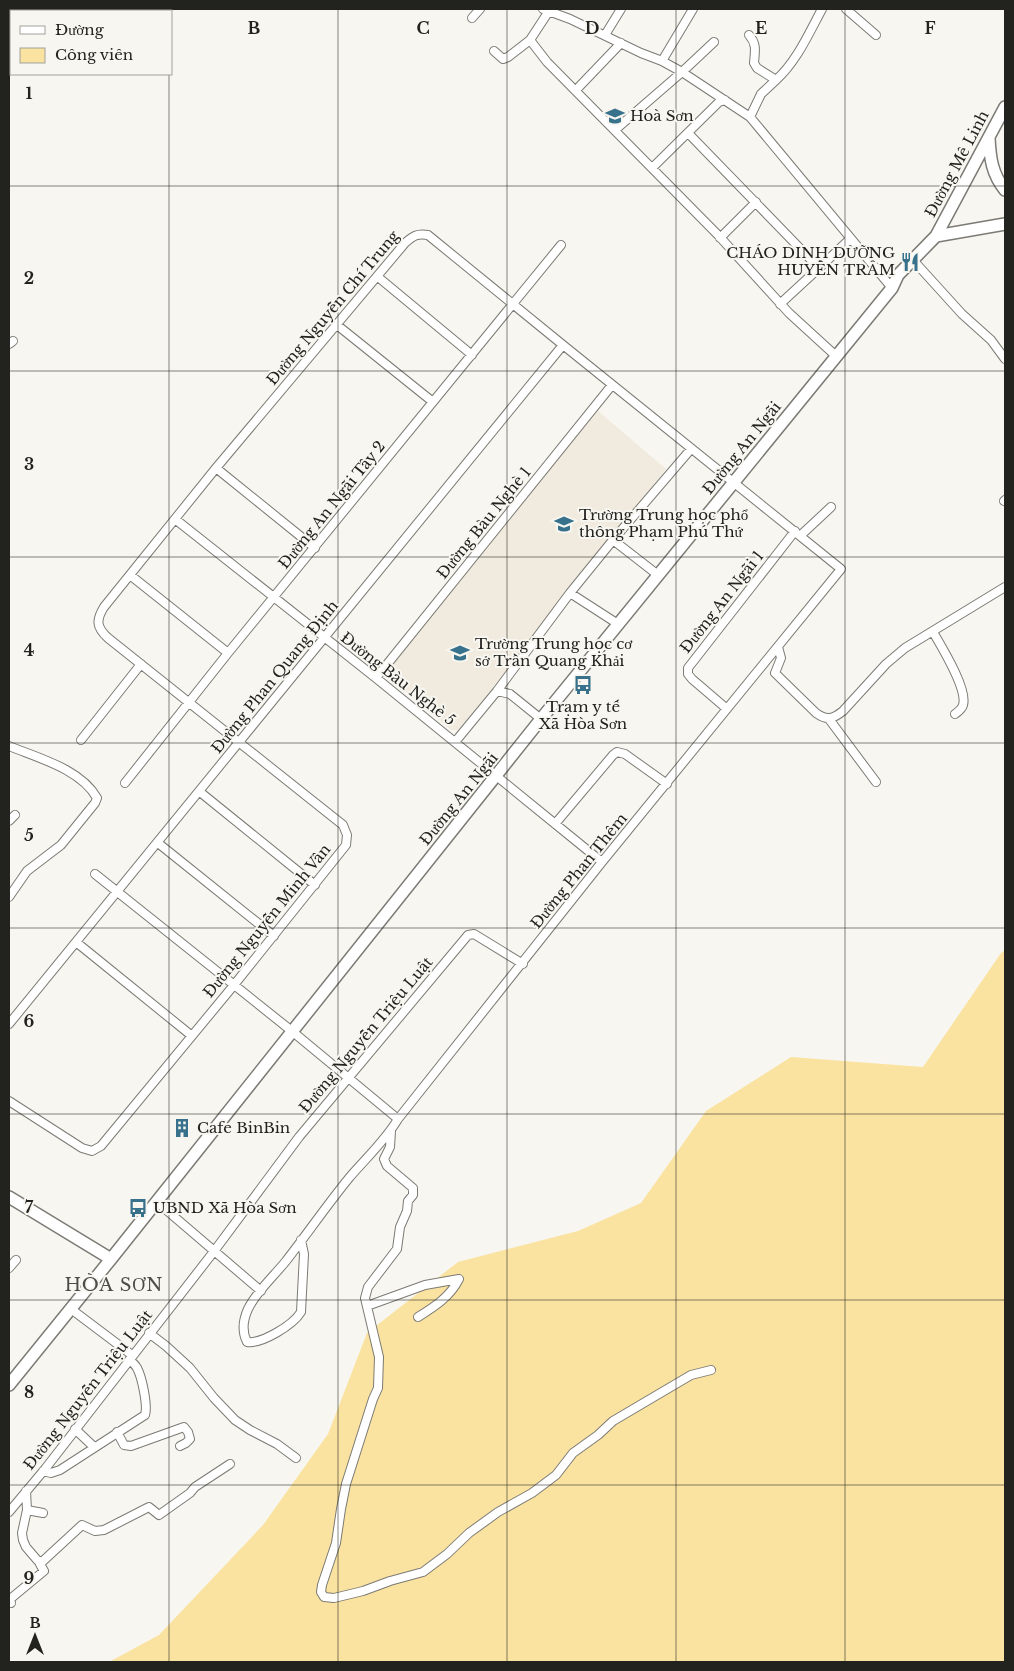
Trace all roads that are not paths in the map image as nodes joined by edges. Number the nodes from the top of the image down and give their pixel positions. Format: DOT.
graph roads {
  1 [pos="480,9"];
  2 [pos="620,9"];
  3 [pos="693,9"];
  4 [pos="822,9"];
  5 [pos="846,9"];
  6 [pos="546,10"];
  7 [pos="472,18"];
  8 [pos="876,34"];
  9 [pos="605,35"];
  10 [pos="749,35"];
  11 [pos="530,40"];
  12 [pos="714,42"];
  13 [pos="620,43"];
  14 [pos="494,51"];
  15 [pos="662,61"];
  16 [pos="682,72"];
  17 [pos="776,80"];
  18 [pos="576,90"];
  19 [pos="725,100"];
  20 [pos="1005,108"];
  21 [pos="750,117"];
  22 [pos="615,130"];
  23 [pos="688,133"];
  24 [pos="989,136"];
  25 [pos="652,168"];
  26 [pos="1005,190"];
  27 [pos="756,202"];
  28 [pos="1005,224"];
  29 [pos="936,236"];
  30 [pos="720,238"];
  31 [pos="850,239"];
  32 [pos="561,245"];
  33 [pos="913,260"];
  34 [pos="819,268"];
  35 [pos="378,277"];
  36 [pos="892,288"];
  37 [pos="513,304"];
  38 [pos="780,304"];
  39 [pos="337,325"];
  40 [pos="563,345"];
  41 [pos="472,355"];
  42 [pos="836,356"];
  43 [pos="1005,359"];
  44 [pos="612,385"];
  45 [pos="433,402"];
  46 [pos="691,449"];
  47 [pos="216,468"];
  48 [pos="733,482"];
  49 [pos="831,507"];
  50 [pos="175,519"];
  51 [pos="798,533"];
  52 [pos="613,540"];
  53 [pos="315,548"];
  54 [pos="130,575"];
  55 [pos="658,575"];
  56 [pos="1005,587"];
  57 [pos="570,593"];
  58 [pos="274,598"];
  59 [pos="618,624"];
  60 [pos="98,625"];
  61 [pos="933,632"];
  62 [pos="324,638"];
  63 [pos="778,647"];
  64 [pos="228,653"];
  65 [pos="141,664"];
  66 [pos="764,664"];
  67 [pos="776,673"];
  68 [pos="376,678"];
  69 [pos="497,691"];
  70 [pos="189,704"];
  71 [pos="727,709"];
  72 [pos="955,714"];
  73 [pos="541,719"];
  74 [pos="829,719"];
  75 [pos="81,740"];
  76 [pos="455,742"];
  77 [pos="239,743"];
  78 [pos="9,746"];
  79 [pos="497,776"];
  80 [pos="876,782"];
  81 [pos="125,783"];
  82 [pos="667,784"];
  83 [pos="200,792"];
  84 [pos="555,824"];
  85 [pos="158,843"];
  86 [pos="602,862"];
  87 [pos="95,874"];
  88 [pos="315,885"];
  89 [pos="118,892"];
  90 [pos="9,897"];
  91 [pos="274,936"];
  92 [pos="76,942"];
  93 [pos="523,964"];
  94 [pos="234,985"];
  95 [pos="9,1024"];
  96 [pos="293,1032"];
  97 [pos="192,1036"];
  98 [pos="350,1078"];
  99 [pos="9,1101"];
  100 [pos="398,1120"];
  101 [pos="391,1131"];
  102 [pos="9,1197"];
  103 [pos="156,1202"];
  104 [pos="301,1240"];
  105 [pos="215,1250"];
  106 [pos="111,1259"];
  107 [pos="16,1260"];
  108 [pos="9,1268"];
  109 [pos="261,1291"];
  110 [pos="367,1306"];
  111 [pos="71,1308"];
  112 [pos="418,1317"];
  113 [pos="149,1333"];
  114 [pos="130,1358"];
  115 [pos="711,1370"];
  116 [pos="9,1385"];
  117 [pos="75,1429"];
  118 [pos="118,1432"];
  119 [pos="180,1446"];
  120 [pos="94,1447"];
  121 [pos="296,1458"];
  122 [pos="230,1464"];
  123 [pos="43,1471"];
  124 [pos="26,1491"];
  125 [pos="27,1510"];
  126 [pos="9,1512"];
  127 [pos="43,1513"];
  128 [pos="43,1562"];
  129 [pos="11,1603"];
  1 -- 7 [label="street"];
  2 -- 9 [label="street"];
  3 -- 15 [label="street"];
  4 -- 17 [label="street"];
  5 -- 8 [label="street"];
  6 -- 9 [label="street"];
  6 -- 11 [label="street"];
  9 -- 13 [label="street"];
  10 -- 17 [label="street"];
  11 -- 14 [label="street"];
  11 -- 18 [label="street"];
  12 -- 16 [label="street"];
  13 -- 15 [label="street"];
  13 -- 18 [label="street"];
  15 -- 16 [label="street"];
  16 -- 19 [label="street"];
  16 -- 22 [label="street"];
  17 -- 21 [label="street"];
  18 -- 22 [label="street"];
  19 -- 21 [label="street"];
  19 -- 23 [label="street"];
  20 -- 24 [label="main road, Đường Mê Linh"];
  21 -- 31 [label="street"];
  22 -- 25 [label="street"];
  23 -- 25 [label="street"];
  23 -- 27 [label="street"];
  24 -- 26 [label="main road"];
  24 -- 29 [label="main road, Đường Mê Linh"];
  25 -- 30 [label="street"];
  27 -- 30 [label="street"];
  27 -- 34 [label="street"];
  28 -- 29 [label="main road"];
  29 -- 33 [label="main road, Đường An Ngãi"];
  30 -- 38 [label="street"];
  31 -- 34 [label="street"];
  31 -- 36 [label="street"];
  32 -- 37 [label="street, Đường An Ngãi Tây 2"];
  33 -- 36 [label="main road, Đường An Ngãi"];
  33 -- 43 [label="street"];
  34 -- 38 [label="street"];
  35 -- 37 [label="street, Đường Nguyễn Chí Trung"];
  35 -- 39 [label="street, Đường Nguyễn Chí Trung"];
  35 -- 41 [label="street"];
  36 -- 42 [label="main road, Đường An Ngãi"];
  37 -- 40 [label="street, Đường Nguyễn Chí Trung"];
  37 -- 41 [label="street, Đường An Ngãi Tây 2"];
  38 -- 42 [label="street"];
  39 -- 45 [label="street"];
  39 -- 47 [label="street, Đường Nguyễn Chí Trung"];
  40 -- 44 [label="street, Đường Nguyễn Chí Trung"];
  40 -- 62 [label="street, Đường Phan Quang Định"];
  41 -- 45 [label="street, Đường An Ngãi Tây 2"];
  42 -- 48 [label="main road, Đường An Ngãi"];
  44 -- 46 [label="street, Đường Nguyễn Chí Trung"];
  44 -- 68 [label="street, Đường Bàu Nghè 1"];
  45 -- 53 [label="street, Đường An Ngãi Tây 2"];
  46 -- 48 [label="street, Đường Nguyễn Chí Trung"];
  46 -- 52 [label="street"];
  47 -- 50 [label="street, Đường Nguyễn Chí Trung"];
  47 -- 53 [label="street"];
  48 -- 51 [label="street, Đường Phan Thêm"];
  48 -- 55 [label="main road, Đường An Ngãi"];
  49 -- 51 [label="street"];
  50 -- 54 [label="street, Đường Nguyễn Chí Trung"];
  50 -- 58 [label="street, Đường Bàu Nghè 5"];
  51 -- 63 [label="street, Đường Phan Thêm"];
  51 -- 71 [label="street, Đường An Ngãi 1"];
  52 -- 55 [label="street"];
  52 -- 57 [label="street"];
  53 -- 58 [label="street, Đường An Ngãi Tây 2"];
  54 -- 60 [label="street, Đường Nguyễn Chí Trung"];
  54 -- 64 [label="street"];
  55 -- 59 [label="main road, Đường An Ngãi"];
  56 -- 61 [label="street"];
  57 -- 59 [label="street"];
  57 -- 69 [label="street"];
  58 -- 62 [label="street, Đường Bàu Nghè 5"];
  58 -- 64 [label="street, Đường An Ngãi Tây 2"];
  59 -- 73 [label="main road, Đường An Ngãi"];
  60 -- 65 [label="street, Đường Nguyễn Minh Vân"];
  61 -- 72 [label="street"];
  61 -- 74 [label="street"];
  62 -- 68 [label="street, Đường Bàu Nghè 5"];
  62 -- 77 [label="street, Đường Phan Quang Định"];
  63 -- 66 [label="street, Đường Phan Thêm"];
  63 -- 67 [label="street"];
  64 -- 70 [label="street, Đường An Ngãi Tây 2"];
  65 -- 70 [label="street, Đường Nguyễn Minh Vân"];
  65 -- 75 [label="street"];
  66 -- 67 [label="street"];
  66 -- 71 [label="street, Đường Phan Thêm"];
  67 -- 74 [label="street"];
  68 -- 76 [label="street, Đường Bàu Nghè 5"];
  69 -- 73 [label="street"];
  69 -- 76 [label="street"];
  70 -- 77 [label="street, Đường Nguyễn Minh Vân"];
  70 -- 81 [label="street, Đường An Ngãi Tây 2"];
  71 -- 82 [label="street, Đường Phan Thêm"];
  73 -- 79 [label="main road, Đường An Ngãi"];
  74 -- 80 [label="street"];
  76 -- 79 [label="street, Đường Bàu Nghè 5"];
  77 -- 83 [label="street, Đường Phan Quang Định"];
  77 -- 88 [label="street, Đường Nguyễn Minh Vân"];
  78 -- 90 [label="street"];
  79 -- 84 [label="street, Đường Bàu Nghè 5"];
  79 -- 96 [label="main road, Đường An Ngãi"];
  82 -- 84 [label="street"];
  82 -- 86 [label="street, Đường Phan Thêm"];
  83 -- 85 [label="street, Đường Phan Quang Định"];
  83 -- 88 [label="street"];
  84 -- 86 [label="street, Đường Bàu Nghè 5"];
  85 -- 89 [label="street, Đường Phan Quang Định"];
  85 -- 91 [label="street"];
  86 -- 93 [label="street, Đường Phan Thêm"];
  87 -- 89 [label="street"];
  88 -- 91 [label="street, Đường Nguyễn Minh Vân"];
  89 -- 92 [label="street, Đường Phan Quang Định"];
  89 -- 94 [label="street"];
  91 -- 94 [label="street, Đường Nguyễn Minh Vân"];
  92 -- 95 [label="street, Đường Phan Quang Định"];
  92 -- 97 [label="street"];
  93 -- 98 [label="street, Đường Nguyễn Triệu Luật"];
  93 -- 100 [label="street, Đường Phan Thêm"];
  94 -- 96 [label="street"];
  94 -- 97 [label="street, Đường Nguyễn Minh Vân"];
  96 -- 98 [label="street"];
  96 -- 103 [label="main road, Đường An Ngãi"];
  97 -- 99 [label="street, Đường Nguyễn Minh Vân"];
  98 -- 100 [label="street"];
  98 -- 105 [label="street, Đường Nguyễn Triệu Luật"];
  100 -- 101 [label="street, Đường Phan Thêm"];
  101 -- 104 [label="street, Đường Phan Thêm"];
  101 -- 110 [label="street"];
  102 -- 106 [label="main road"];
  103 -- 105 [label="street"];
  103 -- 106 [label="main road, Đường An Ngãi"];
  104 -- 109 [label="street, Đường Phan Thêm"];
  104 -- 109 [label="street, Đường Phan Thêm"];
  105 -- 109 [label="street"];
  105 -- 113 [label="street, Đường Nguyễn Triệu Luật"];
  106 -- 111 [label="main road, Đường An Ngãi"];
  107 -- 108 [label="street"];
  110 -- 112 [label="street"];
  110 -- 115 [label="street"];
  111 -- 114 [label="street"];
  111 -- 116 [label="main road, Đường An Ngãi"];
  113 -- 114 [label="street, Đường Nguyễn Triệu Luật"];
  113 -- 121 [label="street"];
  114 -- 117 [label="street, Đường Nguyễn Triệu Luật"];
  114 -- 118 [label="street"];
  117 -- 120 [label="street"];
  117 -- 123 [label="street, Đường Nguyễn Triệu Luật"];
  118 -- 119 [label="street"];
  118 -- 120 [label="street"];
  120 -- 123 [label="street"];
  122 -- 128 [label="street"];
  123 -- 124 [label="street, Đường Nguyễn Triệu Luật"];
  124 -- 125 [label="street"];
  124 -- 126 [label="street, Đường Nguyễn Triệu Luật"];
  125 -- 127 [label="street"];
  125 -- 128 [label="street"];
  128 -- 129 [label="street"];
}
